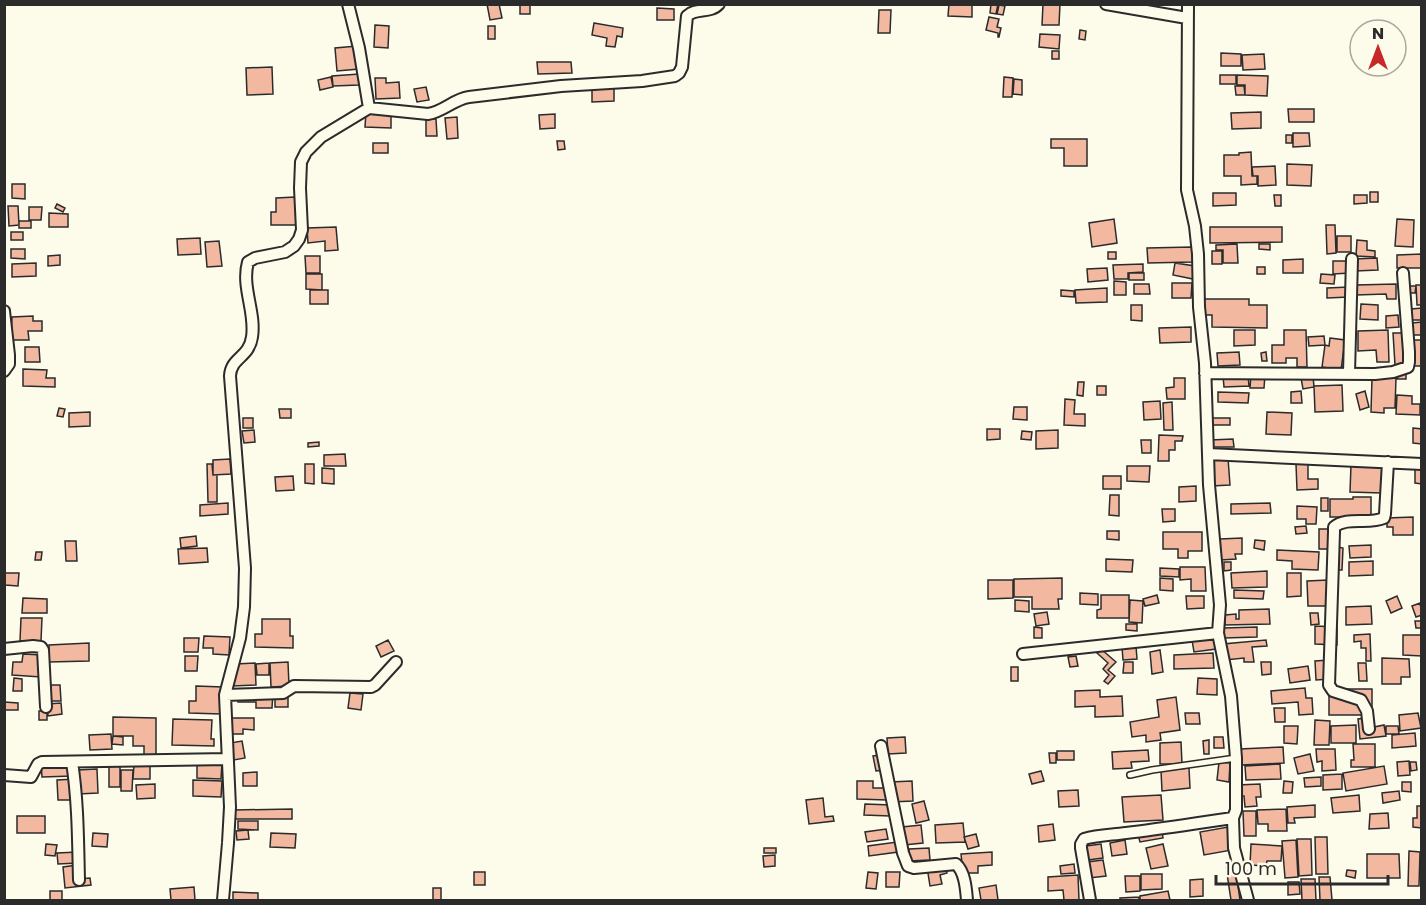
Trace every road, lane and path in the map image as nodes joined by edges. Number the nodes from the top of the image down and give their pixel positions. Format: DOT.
graph roads {
  1 [pos="348,4"];
  2 [pos="719,4"];
  3 [pos="1106,4"];
  4 [pos="1188,4"];
  5 [pos="1187,18"];
  6 [pos="369,108"];
  7 [pos="1352,259"];
  8 [pos="1403,273"];
  9 [pos="4,311"];
  10 [pos="4,371"];
  11 [pos="1205,373"];
  12 [pos="1349,373"];
  13 [pos="1208,454"];
  14 [pos="1388,462"];
  15 [pos="1422,464"];
  16 [pos="1218,633"];
  17 [pos="4,649"];
  18 [pos="1023,654"];
  19 [pos="396,663"];
  20 [pos="225,695"];
  21 [pos="46,707"];
  22 [pos="1369,729"];
  23 [pos="881,746"];
  24 [pos="1236,758"];
  25 [pos="228,759"];
  26 [pos="72,762"];
  27 [pos="4,775"];
  28 [pos="1130,775"];
  29 [pos="1233,818"];
  30 [pos="79,880"];
  31 [pos="223,900"];
  32 [pos="967,900"];
  33 [pos="1090,900"];
  34 [pos="1248,900"];
  1 -- 6 [label="street"];
  2 -- 6 [label="street"];
  3 -- 5 [label="street"];
  4 -- 5 [label="street"];
  5 -- 11 [label="street"];
  6 -- 20 [label="street"];
  7 -- 12 [label="street"];
  8 -- 12 [label="street"];
  9 -- 10 [label="street"];
  11 -- 12 [label="street"];
  11 -- 13 [label="street"];
  13 -- 14 [label="street"];
  13 -- 16 [label="street"];
  14 -- 15 [label="street"];
  14 -- 22 [label="street"];
  16 -- 18 [label="street"];
  16 -- 24 [label="street"];
  17 -- 21 [label="street"];
  19 -- 20 [label="street"];
  20 -- 25 [label="street"];
  23 -- 32 [label="street"];
  24 -- 28 [label="lane"];
  24 -- 29 [label="street"];
  25 -- 26 [label="street"];
  25 -- 31 [label="street"];
  26 -- 27 [label="street"];
  26 -- 30 [label="street"];
  29 -- 33 [label="street"];
  29 -- 34 [label="street"];
}
